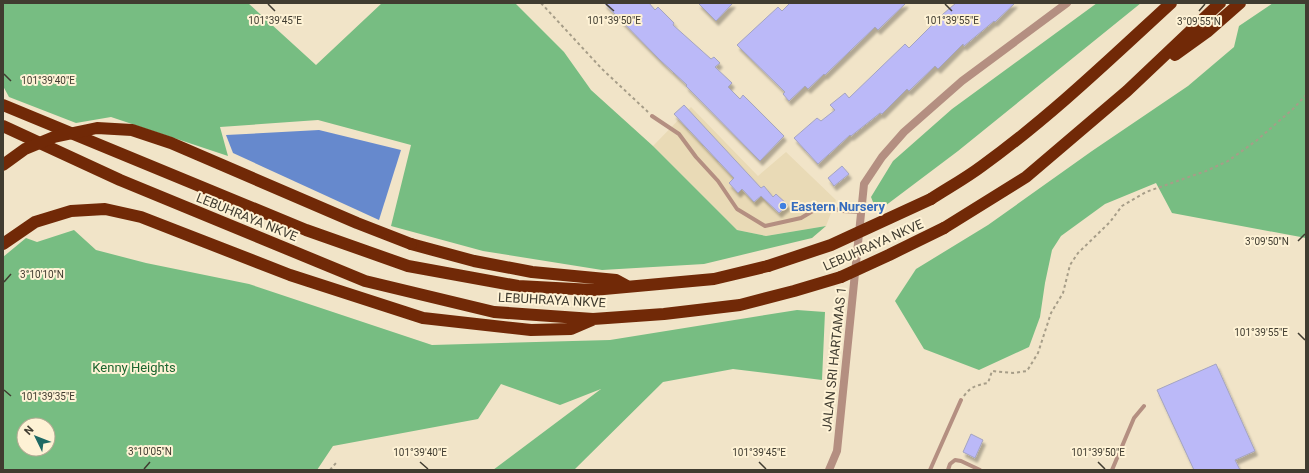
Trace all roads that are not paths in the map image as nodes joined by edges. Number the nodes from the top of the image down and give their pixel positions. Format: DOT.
graph roads {
  1 [pos="1163,3"];
  2 [pos="1171,3"];
  3 [pos="1220,3"];
  4 [pos="1240,3"];
  5 [pos="1066,4"];
  6 [pos="1116,53"];
  7 [pos="1141,78"];
  8 [pos="3,105"];
  9 [pos="652,116"];
  10 [pos="3,126"];
  11 [pos="3,165"];
  12 [pos="861,212"];
  13 [pos="3,244"];
  14 [pos="628,287"];
  15 [pos="593,319"];
  16 [pos="961,400"];
  17 [pos="1144,406"];
  18 [pos="829,470"];
  19 [pos="930,470"];
  20 [pos="948,470"];
  21 [pos="980,470"];
  22 [pos="1112,470"];
  1 -- 6 [label="highway"];
  2 -- 6 [label="highway"];
  3 -- 7 [label="highway"];
  4 -- 7 [label="highway"];
  5 -- 12 [label="street, JALAN SRI HARTAMAS 1"];
  6 -- 14 [label="highway, LEBUHRAYA NKVE, bridge"];
  7 -- 15 [label="highway, LEBUHRAYA NKVE, bridge"];
  8 -- 14 [label="highway, LEBUHRAYA NKVE"];
  9 -- 12 [label="lane"];
  10 -- 15 [label="highway, LEBUHRAYA NKVE"];
  11 -- 14 [label="highway, bridge"];
  12 -- 18 [label="street, JALAN SRI HARTAMAS 1"];
  13 -- 15 [label="highway"];
  16 -- 19 [label="lane"];
  17 -- 22 [label="lane"];
  20 -- 21 [label="lane"];
}
